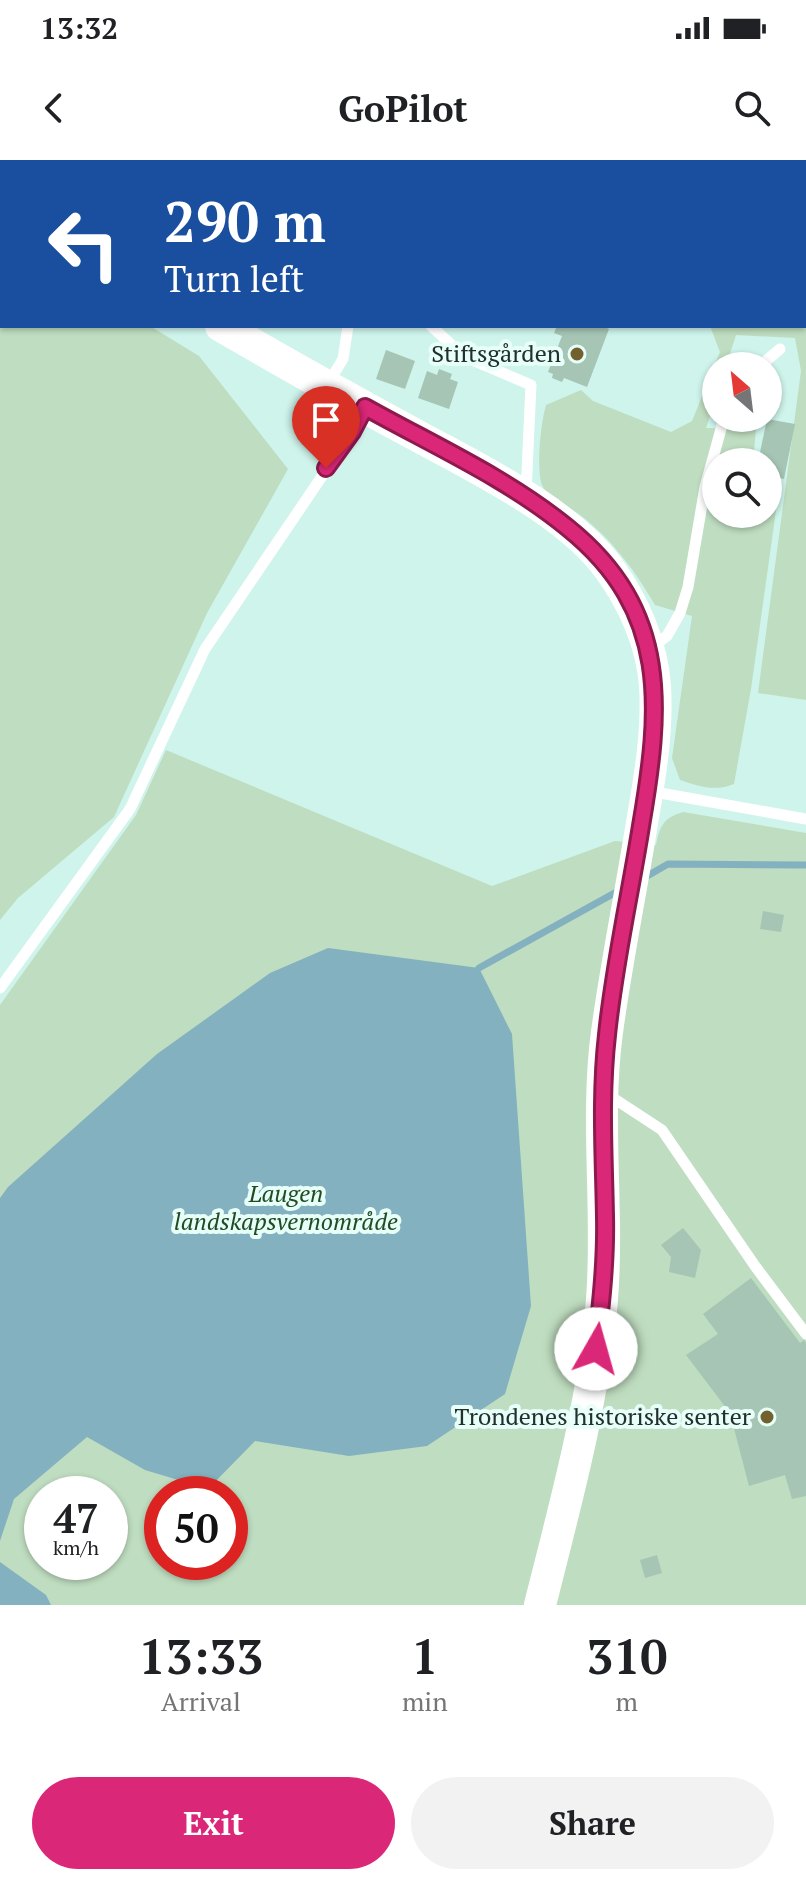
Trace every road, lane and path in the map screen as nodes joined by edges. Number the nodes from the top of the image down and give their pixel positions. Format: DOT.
graph roads {
  1 [pos="225,328"];
  2 [pos="348,328"];
  3 [pos="433,328"];
  4 [pos="780,349"];
  5 [pos="776,352"];
  6 [pos="327,386"];
  7 [pos="365,407"];
  8 [pos="720,432"];
  9 [pos="525,498"];
  10 [pos="649,650"];
  11 [pos="647,791"];
  12 [pos="806,819"];
  13 [pos="0,988"];
  14 [pos="603,1092"];
  15 [pos="806,1334"];
  16 [pos="540,1605"];
  1 -- 6 [label="main road"];
  2 -- 6 [label="lane"];
  3 -- 9 [label="lane"];
  4 -- 5 [label="lane"];
  6 -- 7 [label="main road"];
  7 -- 9 [label="main road"];
  7 -- 13 [label="lane"];
  8 -- 10 [label="lane"];
  9 -- 10 [label="main road"];
  10 -- 11 [label="main road"];
  11 -- 12 [label="lane"];
  11 -- 14 [label="main road"];
  14 -- 15 [label="lane"];
  14 -- 16 [label="main road"];
}
